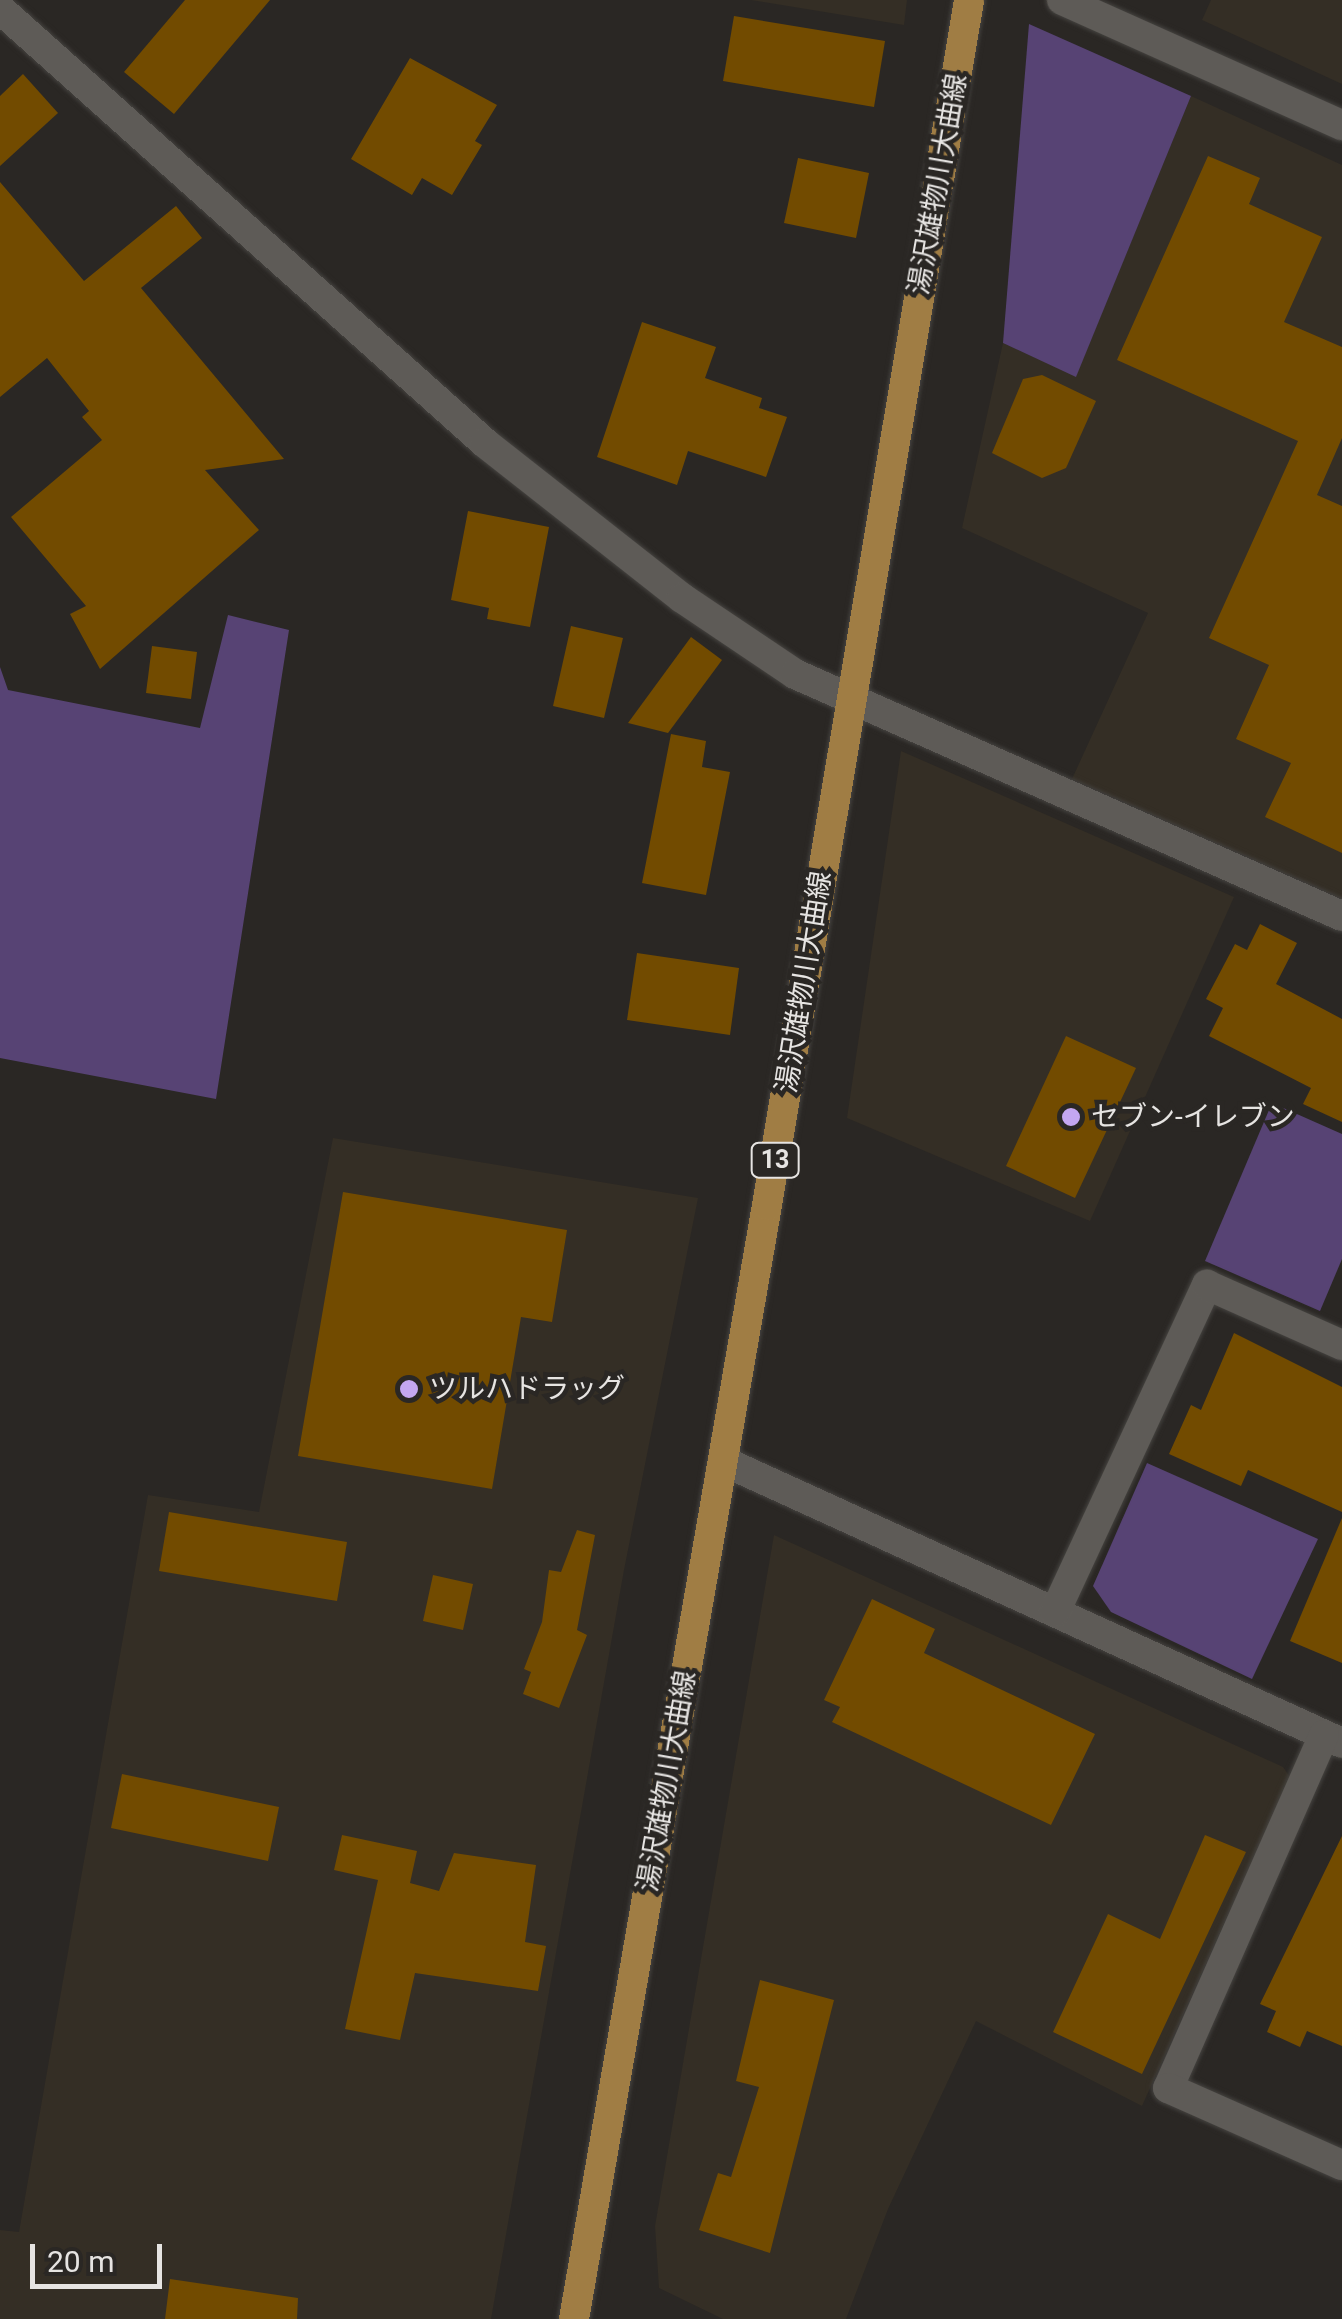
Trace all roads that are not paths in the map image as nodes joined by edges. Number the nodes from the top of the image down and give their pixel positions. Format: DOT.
graph roads {
  1 [pos="969,0"];
  2 [pos="1062,0"];
  3 [pos="0,9"];
  4 [pos="1342,125"];
  5 [pos="850,699"];
  6 [pos="1342,916"];
  7 [pos="1342,1344"];
  8 [pos="723,1461"];
  9 [pos="1055,1612"];
  10 [pos="1333,1739"];
  11 [pos="1342,2165"];
  12 [pos="574,2319"];
  1 -- 5 [label="main road, 湯沢雄物川大曲線 / 13"];
  2 -- 4 [label="street"];
  3 -- 5 [label="street"];
  5 -- 6 [label="street"];
  5 -- 8 [label="main road, 湯沢雄物川大曲線 / 13"];
  7 -- 9 [label="street"];
  8 -- 9 [label="street"];
  8 -- 12 [label="main road, 湯沢雄物川大曲線 / 13"];
  9 -- 10 [label="street"];
  10 -- 11 [label="street"];
}
